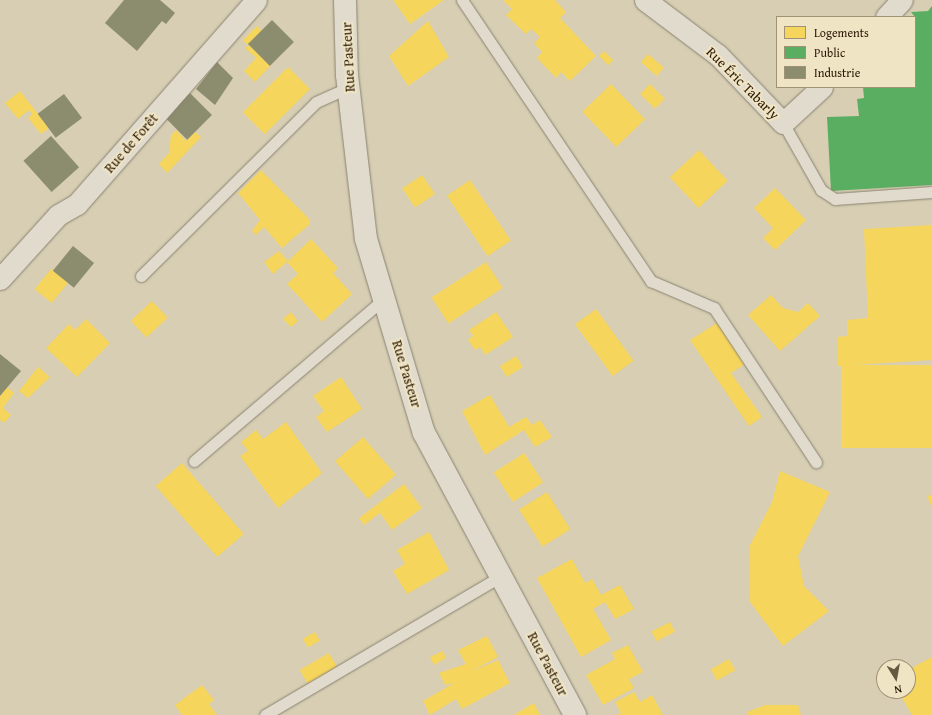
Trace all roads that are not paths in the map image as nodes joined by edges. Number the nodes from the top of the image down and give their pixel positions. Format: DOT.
graph roads {
  1 [pos="256,0"];
  2 [pos="345,0"];
  3 [pos="462,0"];
  4 [pos="646,0"];
  5 [pos="902,0"];
  6 [pos="887,16"];
  7 [pos="349,87"];
  8 [pos="821,88"];
  9 [pos="783,123"];
  10 [pos="932,192"];
  11 [pos="142,276"];
  12 [pos="0,280"];
  13 [pos="384,299"];
  14 [pos="194,460"];
  15 [pos="816,462"];
  16 [pos="501,576"];
  17 [pos="265,715"];
  18 [pos="576,715"];
  1 -- 12 [label="street, Rue de Forêt"];
  2 -- 7 [label="main road, Rue Pasteur"];
  3 -- 15 [label="lane"];
  4 -- 9 [label="street, Rue Éric Tabarly"];
  5 -- 6 [label="street"];
  7 -- 11 [label="lane"];
  7 -- 13 [label="main road, Rue Pasteur"];
  8 -- 9 [label="street"];
  9 -- 10 [label="lane"];
  13 -- 14 [label="lane"];
  13 -- 16 [label="main road, Rue Pasteur"];
  16 -- 17 [label="lane"];
  16 -- 18 [label="main road, Rue Pasteur"];
}
